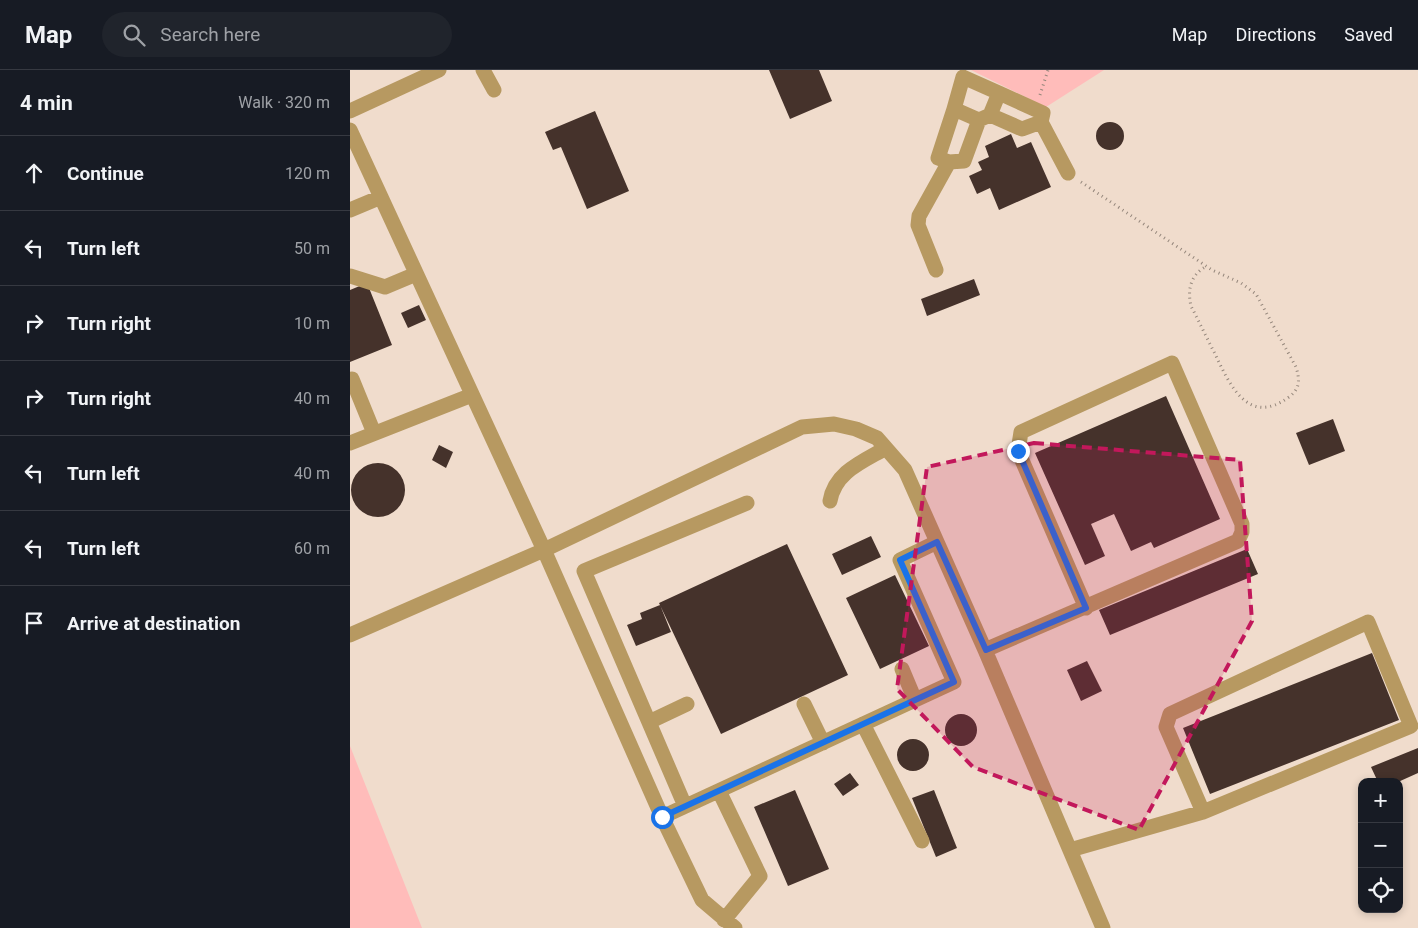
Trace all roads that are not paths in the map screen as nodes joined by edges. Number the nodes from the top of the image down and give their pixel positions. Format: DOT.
graph roads {
  1 [pos="438,70"];
  2 [pos="482,70"];
  3 [pos="962,74"];
  4 [pos="409,76"];
  5 [pos="494,90"];
  6 [pos="999,93"];
  7 [pos="954,109"];
  8 [pos="350,111"];
  9 [pos="1037,115"];
  10 [pos="985,117"];
  11 [pos="350,130"];
  12 [pos="949,162"];
  13 [pos="1068,173"];
  14 [pos="381,197"];
  15 [pos="350,210"];
  16 [pos="936,270"];
  17 [pos="416,274"];
  18 [pos="350,276"];
  19 [pos="352,379"];
  20 [pos="472,395"];
  21 [pos="374,433"];
  22 [pos="350,443"];
  23 [pos="886,448"];
  24 [pos="830,501"];
  25 [pos="746,503"];
  26 [pos="937,542"];
  27 [pos="544,550"];
  28 [pos="1086,608"];
  29 [pos="350,635"];
  30 [pos="986,650"];
  31 [pos="622,660"];
  32 [pos="902,669"];
  33 [pos="597,671"];
  34 [pos="915,700"];
  35 [pos="687,704"];
  36 [pos="804,704"];
  37 [pos="649,722"];
  38 [pos="863,724"];
  39 [pos="823,743"];
  40 [pos="720,791"];
  41 [pos="685,806"];
  42 [pos="1203,812"];
  43 [pos="662,817"];
  44 [pos="922,841"];
  45 [pos="1070,850"];
  46 [pos="729,924"];
  47 [pos="1103,928"];
  1 -- 4 [label="lane"];
  2 -- 5 [label="lane"];
  3 -- 6 [label="lane"];
  3 -- 7 [label="lane"];
  4 -- 8 [label="lane"];
  6 -- 9 [label="lane"];
  6 -- 10 [label="lane"];
  7 -- 10 [label="lane"];
  7 -- 12 [label="lane"];
  9 -- 10 [label="lane"];
  9 -- 13 [label="lane"];
  10 -- 12 [label="lane"];
  11 -- 14 [label="lane"];
  12 -- 16 [label="lane"];
  14 -- 15 [label="lane"];
  14 -- 17 [label="lane"];
  17 -- 18 [label="lane"];
  17 -- 20 [label="lane"];
  19 -- 21 [label="lane"];
  20 -- 21 [label="lane"];
  20 -- 27 [label="lane"];
  21 -- 22 [label="lane"];
  23 -- 24 [label="lane"];
  23 -- 26 [label="lane"];
  23 -- 27 [label="lane"];
  25 -- 31 [label="lane"];
  26 -- 30 [label="lane"];
  26 -- 34 [label="lane"];
  27 -- 29 [label="lane"];
  27 -- 33 [label="lane"];
  28 -- 28 [label="lane"];
  28 -- 30 [label="lane"];
  30 -- 45 [label="lane"];
  31 -- 33 [label="lane"];
  31 -- 37 [label="lane"];
  32 -- 34 [label="lane"];
  33 -- 43 [label="lane"];
  34 -- 38 [label="lane"];
  35 -- 37 [label="lane"];
  36 -- 39 [label="lane"];
  37 -- 41 [label="lane"];
  38 -- 39 [label="lane"];
  38 -- 44 [label="lane"];
  39 -- 40 [label="lane"];
  40 -- 41 [label="lane"];
  40 -- 46 [label="lane"];
  41 -- 43 [label="lane"];
  42 -- 42 [label="lane"];
  42 -- 45 [label="lane"];
  43 -- 46 [label="lane"];
  45 -- 47 [label="lane"];
}
